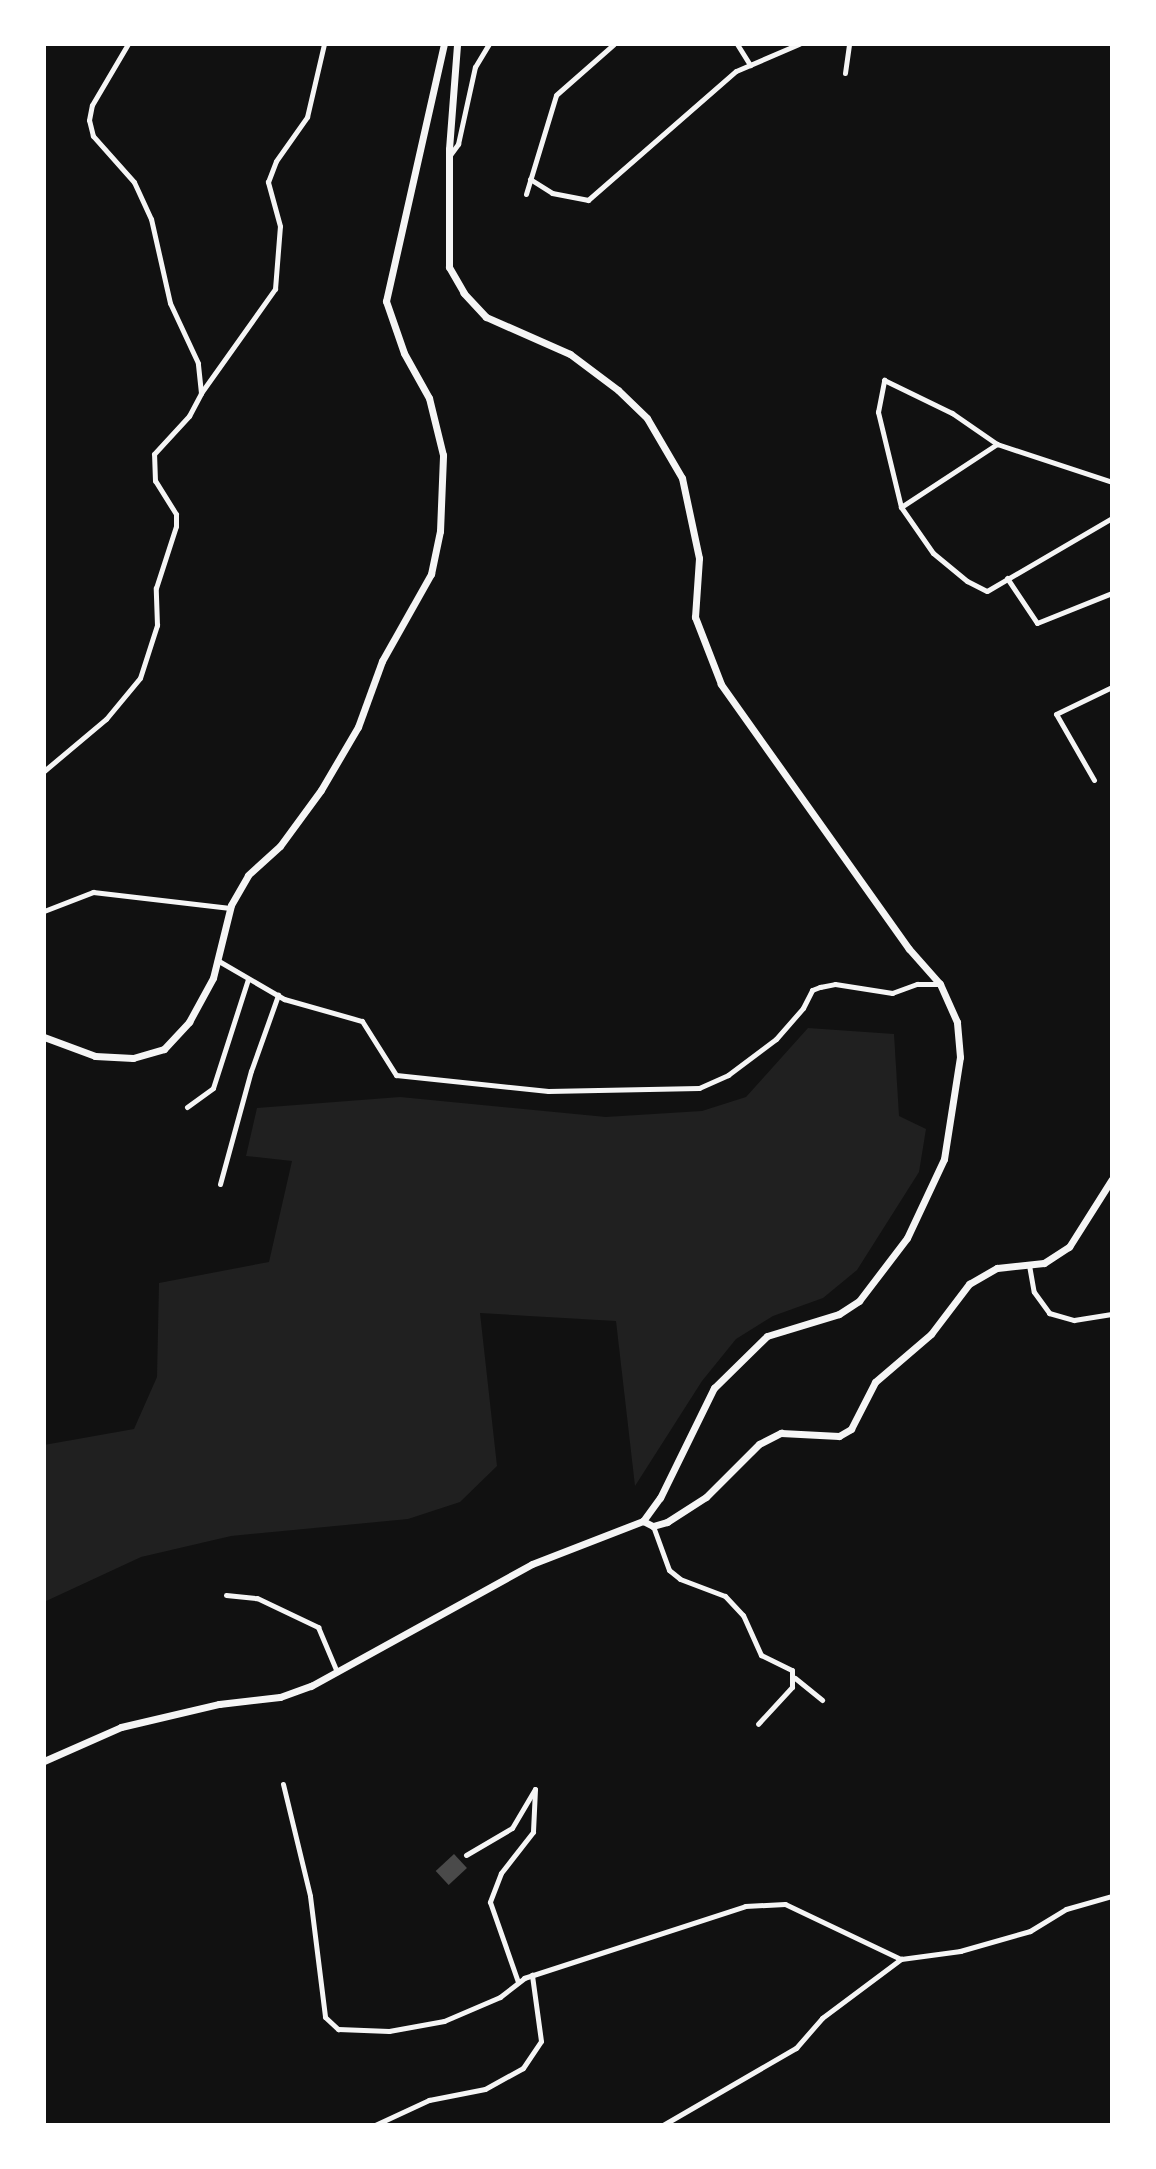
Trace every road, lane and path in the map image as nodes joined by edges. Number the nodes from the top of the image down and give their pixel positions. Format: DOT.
graph roads {
  1 [pos="128,44"];
  2 [pos="324,44"];
  3 [pos="444,44"];
  4 [pos="457,44"];
  5 [pos="489,44"];
  6 [pos="614,44"];
  7 [pos="737,44"];
  8 [pos="799,44"];
  9 [pos="849,44"];
  10 [pos="750,65"];
  11 [pos="845,73"];
  12 [pos="448,158"];
  13 [pos="530,180"];
  14 [pos="526,194"];
  15 [pos="201,393"];
  16 [pos="997,444"];
  17 [pos="1112,482"];
  18 [pos="901,507"];
  19 [pos="1112,518"];
  20 [pos="1007,578"];
  21 [pos="1112,593"];
  22 [pos="1112,687"];
  23 [pos="44,771"];
  24 [pos="1094,780"];
  25 [pos="230,908"];
  26 [pos="44,911"];
  27 [pos="217,960"];
  28 [pos="248,979"];
  29 [pos="940,984"];
  30 [pos="278,995"];
  31 [pos="44,1037"];
  32 [pos="187,1107"];
  33 [pos="1112,1179"];
  34 [pos="220,1184"];
  35 [pos="1029,1265"];
  36 [pos="1112,1314"];
  37 [pos="643,1521"];
  38 [pos="653,1526"];
  39 [pos="226,1595"];
  40 [pos="337,1672"];
  41 [pos="795,1678"];
  42 [pos="822,1700"];
  43 [pos="758,1724"];
  44 [pos="44,1761"];
  45 [pos="283,1784"];
  46 [pos="466,1855"];
  47 [pos="1112,1896"];
  48 [pos="901,1959"];
  49 [pos="532,1975"];
  50 [pos="519,1982"];
  51 [pos="375,2125"];
  52 [pos="663,2125"];
  1 -- 15 [label="street"];
  2 -- 15 [label="street"];
  3 -- 25 [label="street"];
  4 -- 12 [label="street"];
  5 -- 12 [label="street"];
  6 -- 13 [label="street"];
  7 -- 10 [label="street"];
  8 -- 10 [label="street"];
  9 -- 11 [label="street"];
  10 -- 13 [label="street"];
  12 -- 29 [label="street"];
  13 -- 14 [label="street"];
  15 -- 23 [label="street"];
  16 -- 17 [label="street"];
  16 -- 18 [label="street"];
  16 -- 18 [label="street"];
  18 -- 20 [label="street"];
  19 -- 20 [label="street"];
  20 -- 21 [label="street"];
  22 -- 24 [label="street"];
  25 -- 26 [label="street"];
  25 -- 27 [label="street"];
  27 -- 28 [label="street"];
  27 -- 31 [label="street"];
  28 -- 30 [label="street"];
  28 -- 32 [label="street"];
  29 -- 30 [label="street"];
  29 -- 37 [label="street"];
  30 -- 34 [label="street"];
  33 -- 35 [label="street"];
  35 -- 36 [label="street"];
  35 -- 38 [label="street"];
  37 -- 38 [label="street"];
  37 -- 40 [label="street"];
  38 -- 41 [label="street"];
  39 -- 40 [label="street"];
  40 -- 44 [label="street"];
  41 -- 42 [label="street"];
  41 -- 43 [label="street"];
  45 -- 50 [label="street"];
  46 -- 50 [label="street"];
  47 -- 48 [label="street"];
  48 -- 49 [label="street"];
  48 -- 52 [label="street"];
  49 -- 50 [label="street"];
  49 -- 51 [label="street"];
}
